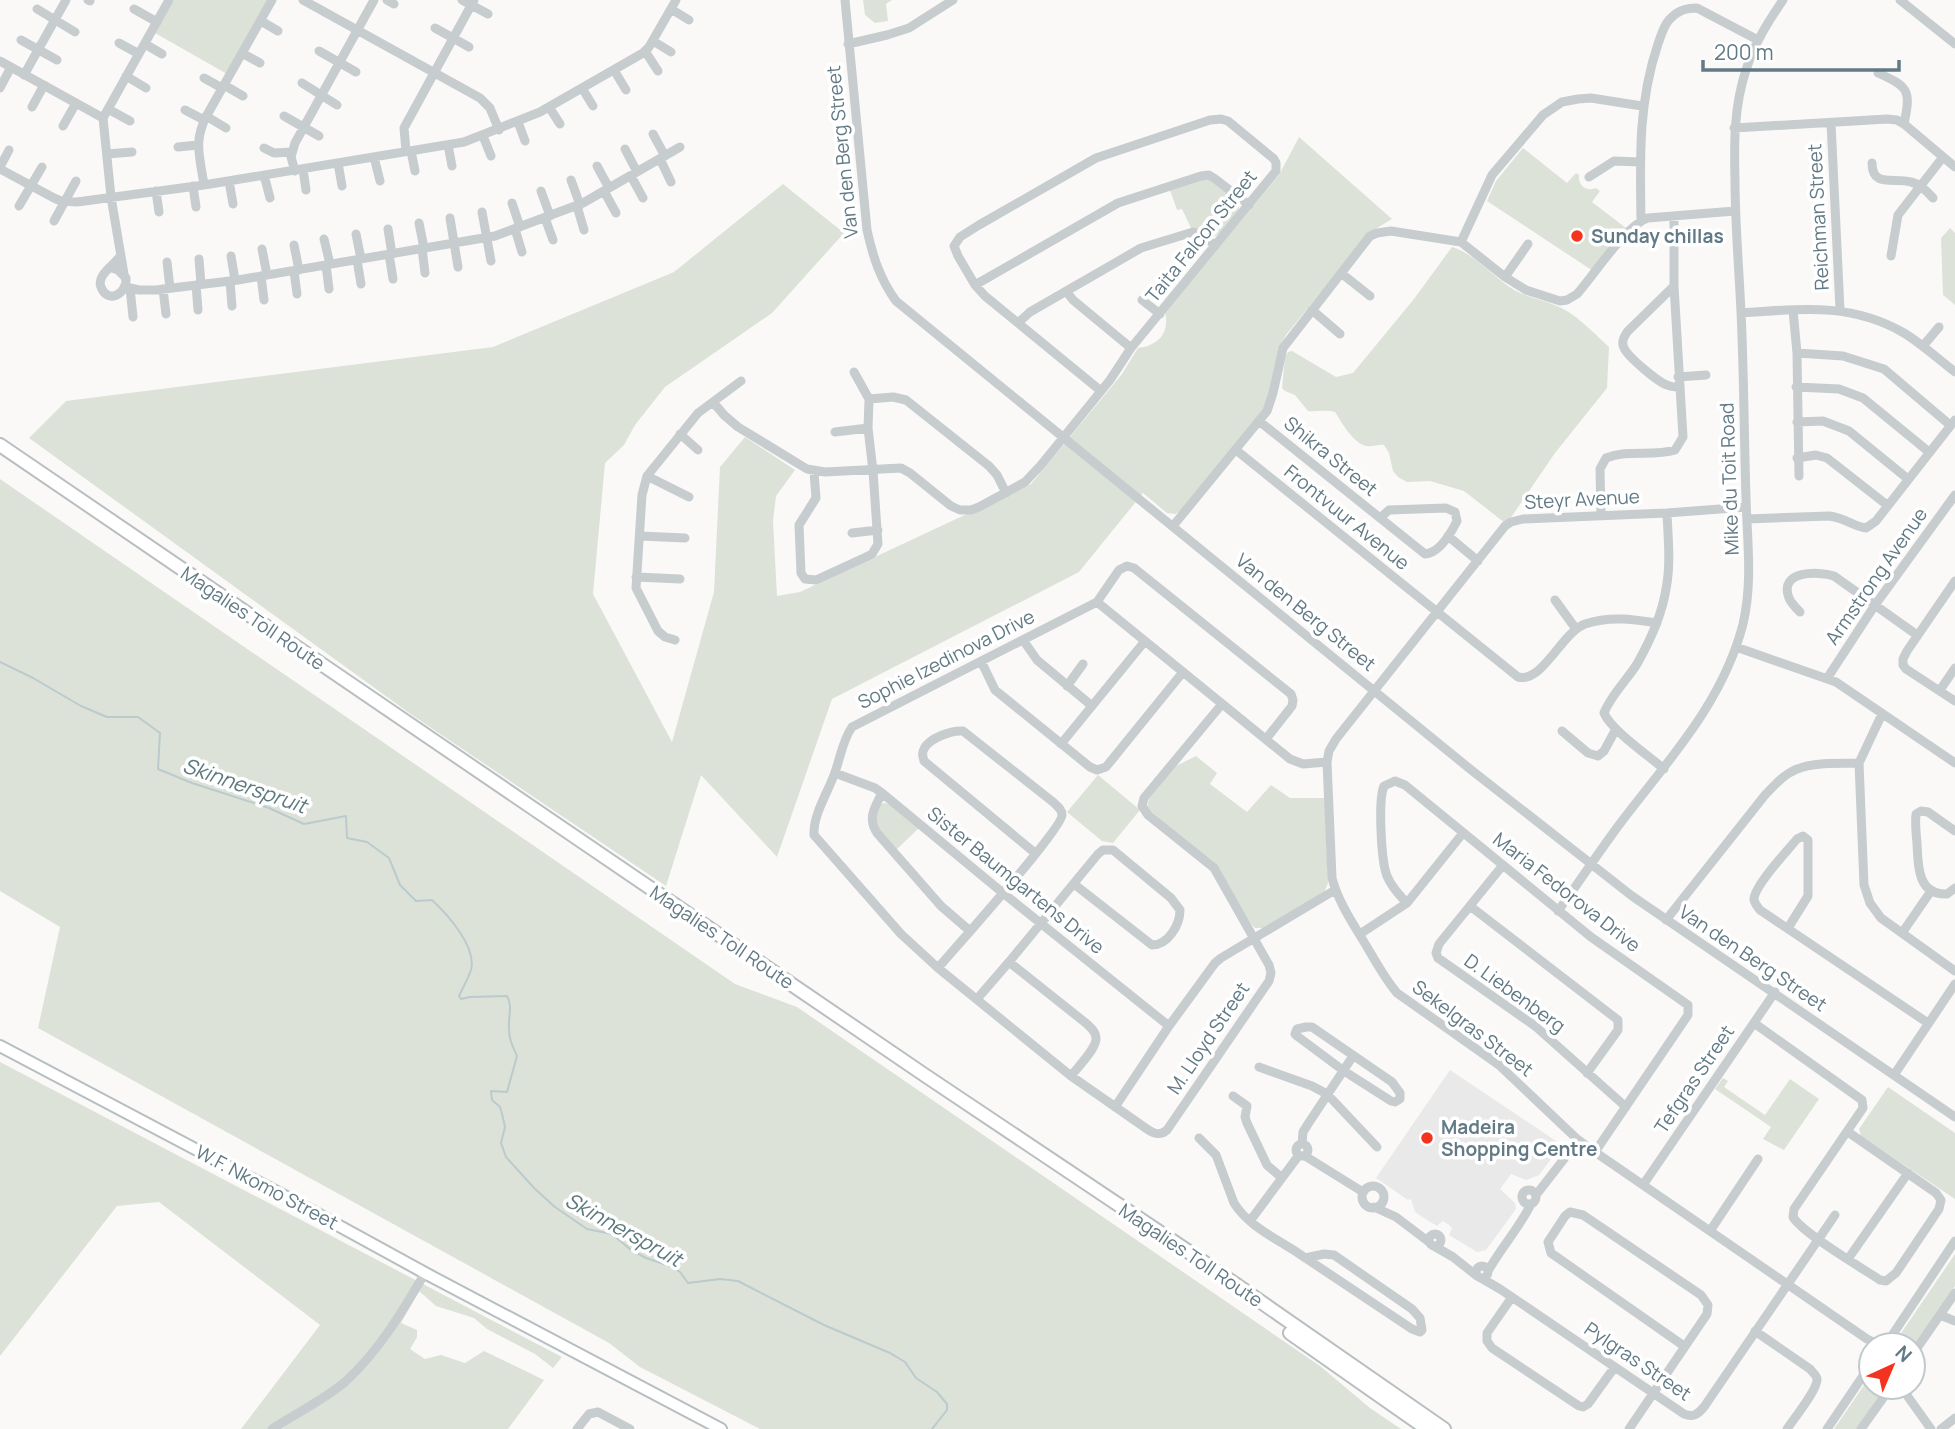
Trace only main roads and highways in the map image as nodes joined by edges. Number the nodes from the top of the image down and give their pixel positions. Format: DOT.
graph roads {
  1 [pos="2,450"];
  2 [pos="0,1046"];
  3 [pos="702,1425"];
  4 [pos="721,1429"];
  5 [pos="1427,1429"];
  6 [pos="1444,1429"];
  1 -- 5 [label="highway, Magalies Toll Route"];
  1 -- 6 [label="highway, Magalies Toll Route"];
  2 -- 3 [label="main road, W.F. Nkomo Street"];
  3 -- 4 [label="main road, W.F. Nkomo Street"];
}
